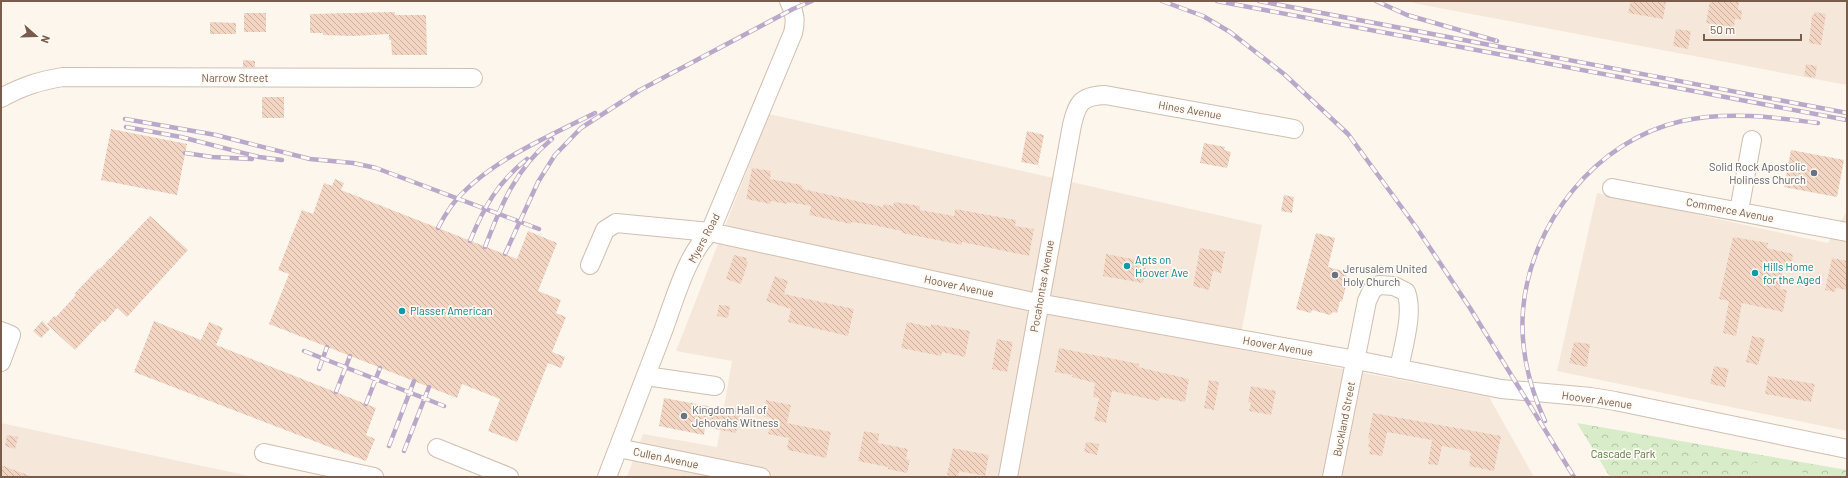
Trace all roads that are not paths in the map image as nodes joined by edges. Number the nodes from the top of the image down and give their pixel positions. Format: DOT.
graph roads {
  1 [pos="789,1"];
  2 [pos="473,78"];
  3 [pos="1,86"];
  4 [pos="20,88"];
  5 [pos="1,98"];
  6 [pos="1085,98"];
  7 [pos="1294,129"];
  8 [pos="1752,140"];
  9 [pos="1612,188"];
  10 [pos="1739,211"];
  11 [pos="710,232"];
  12 [pos="1847,232"];
  13 [pos="590,265"];
  14 [pos="1038,303"];
  15 [pos="1,331"];
  16 [pos="1356,360"];
  17 [pos="1,362"];
  18 [pos="1399,369"];
  19 [pos="646,376"];
  20 [pos="715,386"];
  21 [pos="437,448"];
  22 [pos="618,448"];
  23 [pos="1847,449"];
  24 [pos="264,454"];
  25 [pos="755,476"];
  26 [pos="374,477"];
  27 [pos="509,477"];
  28 [pos="607,477"];
  29 [pos="1008,477"];
  30 [pos="1332,477"];
  1 -- 11 [label="street, Myers Road"];
  2 -- 4 [label="street, Narrow Street"];
  3 -- 4 [label="street"];
  4 -- 5 [label="street, Narrow Street"];
  6 -- 7 [label="street, Hines Avenue"];
  6 -- 14 [label="street, Pocahontas Avenue"];
  8 -- 10 [label="street"];
  9 -- 10 [label="street, Commerce Avenue"];
  10 -- 12 [label="street, Commerce Avenue"];
  11 -- 13 [label="street, Hoover Avenue"];
  11 -- 14 [label="street, Hoover Avenue"];
  11 -- 19 [label="street, Myers Road"];
  14 -- 16 [label="street, Hoover Avenue"];
  14 -- 29 [label="street, Pocahontas Avenue"];
  15 -- 17 [label="street"];
  16 -- 18 [label="street, Hoover Avenue"];
  16 -- 18 [label="street, Buckland Street"];
  16 -- 30 [label="street, Buckland Street"];
  18 -- 23 [label="street, Hoover Avenue"];
  19 -- 20 [label="street"];
  19 -- 22 [label="street, Myers Road"];
  21 -- 27 [label="street"];
  22 -- 25 [label="street, Cullen Avenue"];
  22 -- 28 [label="street, Myers Road"];
  24 -- 26 [label="street"];
}
